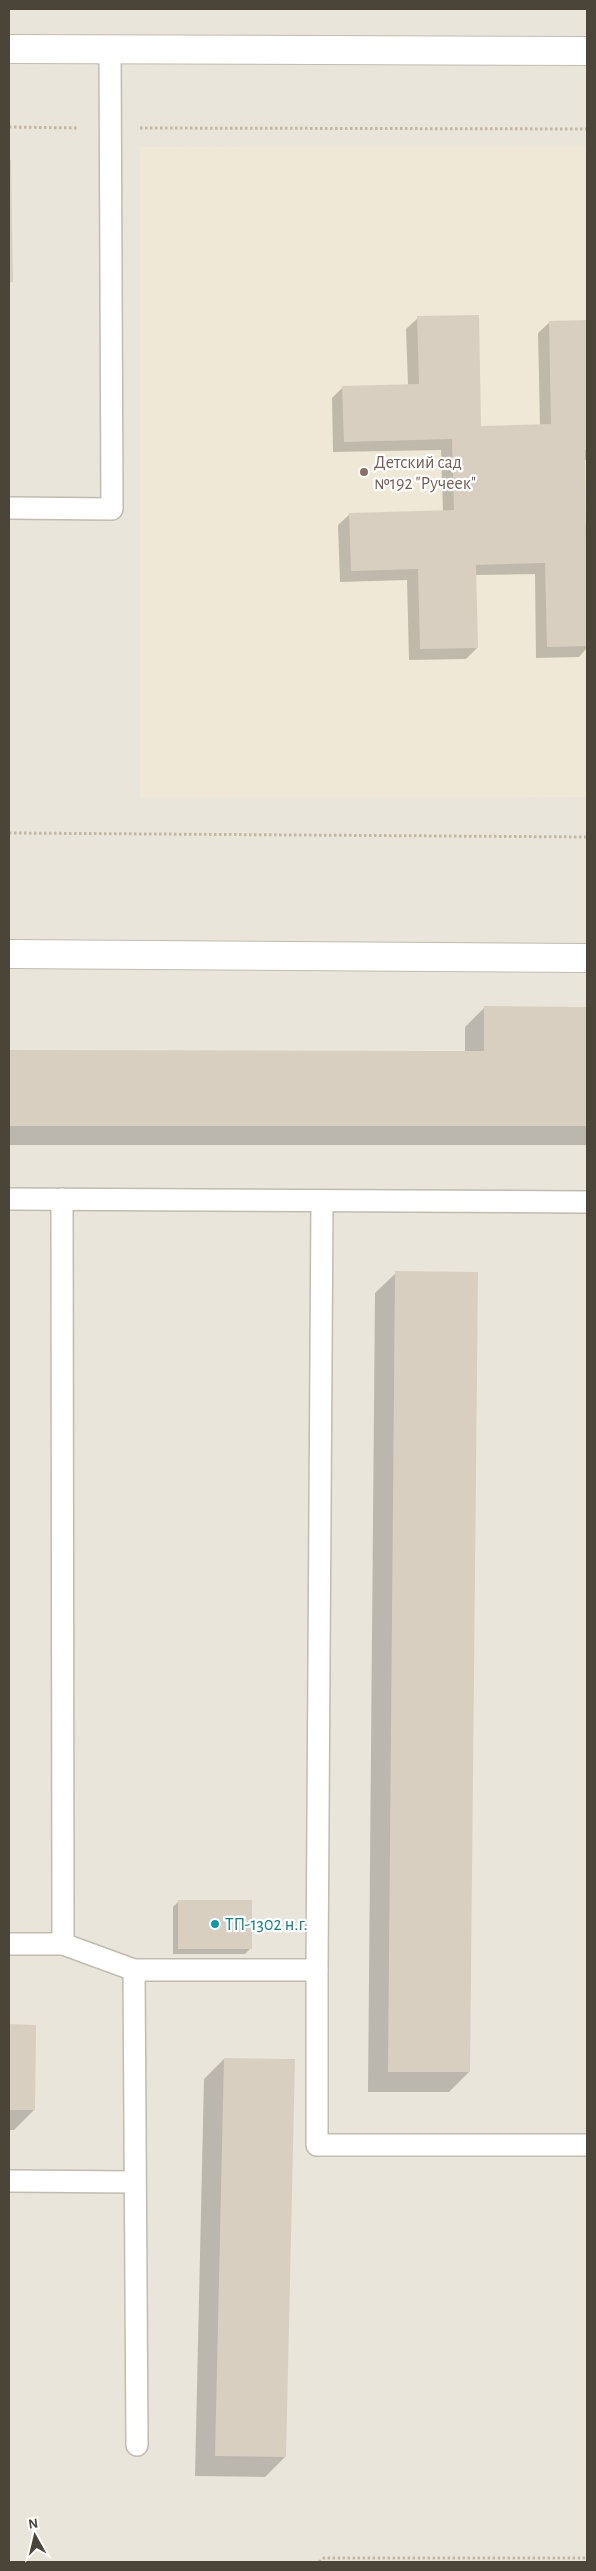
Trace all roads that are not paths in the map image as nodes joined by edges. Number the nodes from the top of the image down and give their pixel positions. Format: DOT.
graph roads {
  1 [pos="9,49"];
  2 [pos="110,50"];
  3 [pos="587,51"];
  4 [pos="9,508"];
  5 [pos="9,954"];
  6 [pos="587,958"];
  7 [pos="9,1199"];
  8 [pos="62,1199"];
  9 [pos="322,1201"];
  10 [pos="587,1202"];
  11 [pos="9,1944"];
  12 [pos="63,1944"];
  13 [pos="134,1970"];
  14 [pos="317,1970"];
  15 [pos="587,2145"];
  16 [pos="9,2181"];
  17 [pos="135,2182"];
  18 [pos="137,2445"];
  1 -- 2 [label="street"];
  2 -- 3 [label="street"];
  2 -- 4 [label="lane"];
  5 -- 6 [label="street"];
  7 -- 8 [label="lane"];
  8 -- 9 [label="lane"];
  8 -- 12 [label="lane"];
  9 -- 10 [label="lane"];
  9 -- 14 [label="lane"];
  11 -- 12 [label="lane"];
  12 -- 13 [label="lane"];
  13 -- 14 [label="lane"];
  13 -- 17 [label="lane"];
  14 -- 15 [label="lane"];
  16 -- 17 [label="lane"];
  17 -- 18 [label="lane"];
}
